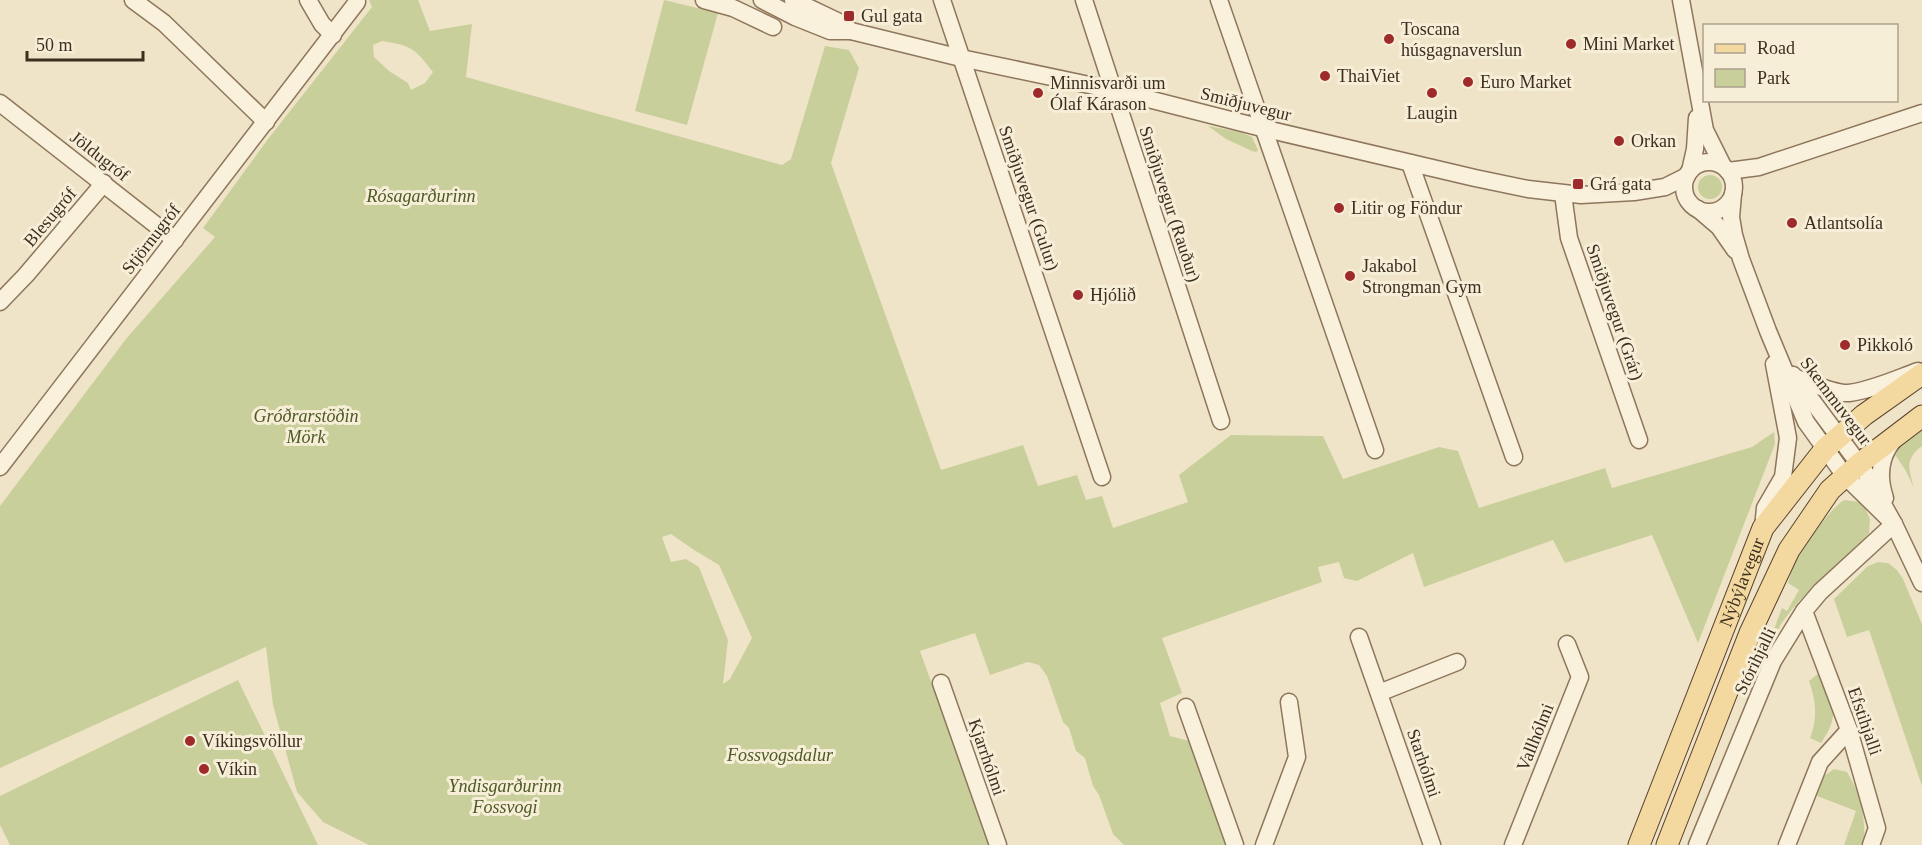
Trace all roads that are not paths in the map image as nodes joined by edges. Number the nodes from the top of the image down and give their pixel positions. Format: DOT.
graph roads {
  1 [pos="133,0"];
  2 [pos="308,0"];
  3 [pos="704,0"];
  4 [pos="762,0"];
  5 [pos="794,0"];
  6 [pos="942,0"];
  7 [pos="1084,0"];
  8 [pos="1219,0"];
  9 [pos="1681,0"];
  10 [pos="357,2"];
  11 [pos="773,27"];
  12 [pos="851,32"];
  13 [pos="333,35"];
  14 [pos="961,58"];
  15 [pos="1113,90"];
  16 [pos="1698,96"];
  17 [pos="0,103"];
  18 [pos="1922,113"];
  19 [pos="266,122"];
  20 [pos="1262,129"];
  21 [pos="1410,163"];
  22 [pos="1689,173"];
  23 [pos="1729,179"];
  24 [pos="104,183"];
  25 [pos="1634,192"];
  26 [pos="1563,194"];
  27 [pos="1694,205"];
  28 [pos="175,240"];
  29 [pos="1741,259"];
  30 [pos="0,302"];
  31 [pos="1768,331"];
  32 [pos="1782,360"];
  33 [pos="1922,372"];
  34 [pos="1793,376"];
  35 [pos="1922,416"];
  36 [pos="1221,421"];
  37 [pos="1900,432"];
  38 [pos="1639,440"];
  39 [pos="1832,443"];
  40 [pos="1375,450"];
  41 [pos="1514,457"];
  42 [pos="0,466"];
  43 [pos="1852,470"];
  44 [pos="1102,477"];
  45 [pos="1894,524"];
  46 [pos="1763,528"];
  47 [pos="1922,583"];
  48 [pos="1804,611"];
  49 [pos="1359,638"];
  50 [pos="1567,644"];
  51 [pos="1457,662"];
  52 [pos="941,683"];
  53 [pos="1379,693"];
  54 [pos="1289,702"];
  55 [pos="1186,707"];
  56 [pos="1849,730"];
  57 [pos="998,845"];
  58 [pos="1235,845"];
  59 [pos="1264,845"];
  60 [pos="1432,845"];
  61 [pos="1513,845"];
  62 [pos="1639,845"];
  63 [pos="1667,845"];
  64 [pos="1697,845"];
  65 [pos="1787,845"];
  66 [pos="1871,845"];
  1 -- 19 [label="street"];
  2 -- 13 [label="street"];
  3 -- 11 [label="street"];
  4 -- 12 [label="street, Smiðjuvegur"];
  5 -- 12 [label="street, Smiðjuvegur"];
  6 -- 14 [label="street, Smiðjuvegur (Gulur)"];
  7 -- 15 [label="street, Smiðjuvegur (Rauður)"];
  8 -- 20 [label="street"];
  9 -- 16 [label="street, Skemmuvegur"];
  10 -- 13 [label="street, Stjörnugróf"];
  12 -- 14 [label="street, Smiðjuvegur"];
  13 -- 19 [label="street, Stjörnugróf"];
  14 -- 15 [label="street, Smiðjuvegur"];
  14 -- 44 [label="street, Smiðjuvegur (Gulur)"];
  15 -- 20 [label="street, Smiðjuvegur"];
  15 -- 36 [label="street, Smiðjuvegur (Rauður)"];
  16 -- 22 [label="street, Skemmuvegur"];
  16 -- 23 [label="street, Skemmuvegur"];
  17 -- 24 [label="street, Jöldugróf"];
  18 -- 23 [label="street"];
  19 -- 28 [label="street, Stjörnugróf"];
  20 -- 21 [label="street, Smiðjuvegur"];
  20 -- 40 [label="street"];
  21 -- 26 [label="street, Smiðjuvegur"];
  21 -- 41 [label="street"];
  22 -- 23 [label="street"];
  22 -- 25 [label="street, Smiðjuvegur"];
  22 -- 27 [label="street"];
  23 -- 27 [label="street"];
  23 -- 29 [label="street, Skemmuvegur"];
  24 -- 28 [label="street, Jöldugróf"];
  24 -- 30 [label="street, Blesugróf"];
  25 -- 26 [label="street, Smiðjuvegur"];
  25 -- 27 [label="street, Smiðjuvegur"];
  26 -- 38 [label="street, Smiðjuvegur (Grár)"];
  27 -- 29 [label="street, Skemmuvegur"];
  28 -- 42 [label="street, Stjörnugróf"];
  29 -- 31 [label="street, Skemmuvegur"];
  31 -- 32 [label="street, Skemmuvegur"];
  31 -- 46 [label="street"];
  32 -- 34 [label="street, Skemmuvegur"];
  32 -- 39 [label="street, Skemmuvegur"];
  33 -- 34 [label="street"];
  33 -- 39 [label="main road, Nýbýlavegur"];
  34 -- 39 [label="street, Skemmuvegur"];
  35 -- 37 [label="main road, Nýbýlavegur"];
  37 -- 43 [label="main road, Nýbýlavegur"];
  37 -- 45 [label="street, Nýbýlavegur"];
  39 -- 43 [label="street"];
  39 -- 46 [label="main road, Nýbýlavegur"];
  43 -- 45 [label="street"];
  43 -- 63 [label="main road, Nýbýlavegur"];
  45 -- 47 [label="street"];
  45 -- 48 [label="street, Stórihjalli"];
  46 -- 62 [label="main road, Nýbýlavegur"];
  48 -- 56 [label="street, Efstihjalli"];
  48 -- 64 [label="street, Stórihjalli"];
  49 -- 53 [label="street, Starhólmi"];
  50 -- 61 [label="street, Vallhólmi"];
  51 -- 53 [label="street"];
  52 -- 57 [label="street, Kjarrhólmi"];
  53 -- 60 [label="street, Starhólmi"];
  54 -- 59 [label="street"];
  55 -- 58 [label="street"];
  56 -- 65 [label="street"];
  56 -- 66 [label="street, Efstihjalli"];
}
